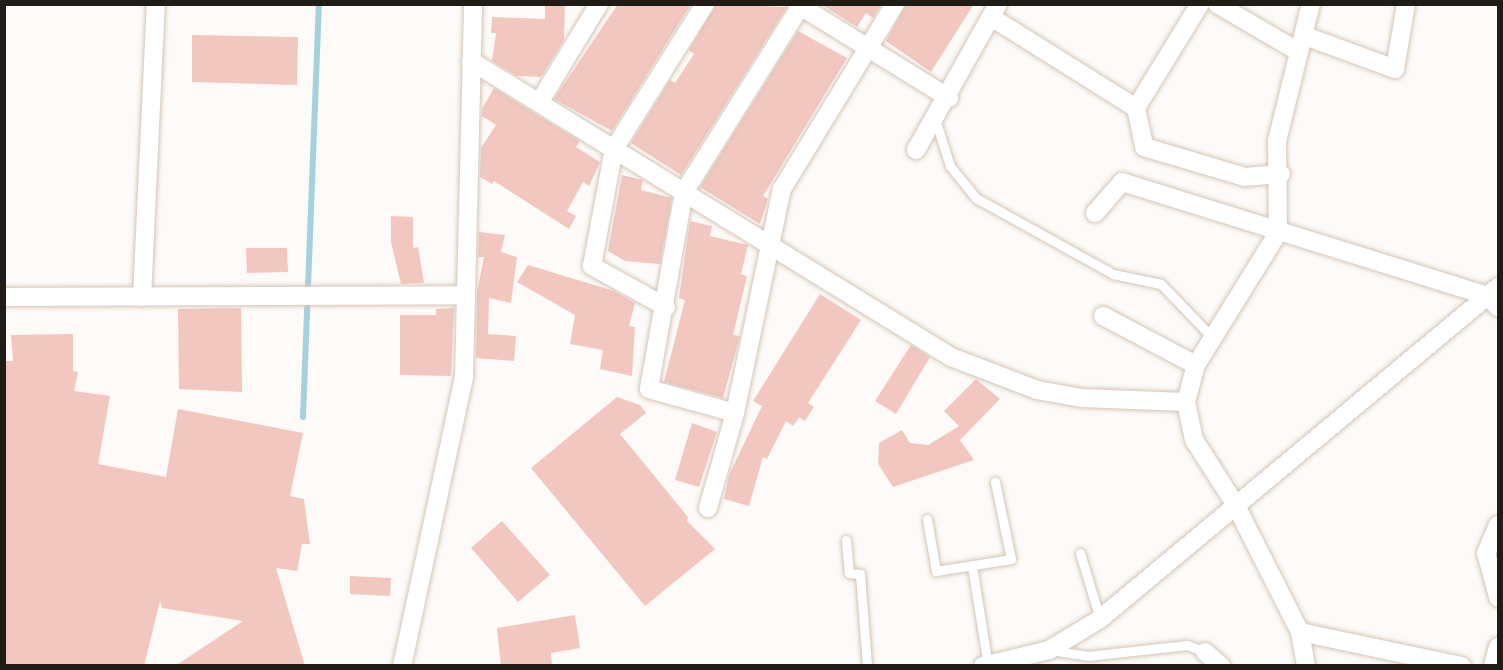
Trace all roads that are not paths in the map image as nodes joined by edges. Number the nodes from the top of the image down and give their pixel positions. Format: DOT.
graph roads {
  1 [pos="156,4"];
  2 [pos="473,4"];
  3 [pos="599,4"];
  4 [pos="705,4"];
  5 [pos="895,4"];
  6 [pos="1200,4"];
  7 [pos="1217,4"];
  8 [pos="1311,4"];
  9 [pos="1406,4"];
  10 [pos="800,5"];
  11 [pos="995,11"];
  12 [pos="1302,44"];
  13 [pos="868,50"];
  14 [pos="471,61"];
  15 [pos="949,98"];
  16 [pos="540,101"];
  17 [pos="1136,108"];
  18 [pos="935,120"];
  19 [pos="615,149"];
  20 [pos="916,150"];
  21 [pos="1281,174"];
  22 [pos="684,192"];
  23 [pos="1095,213"];
  24 [pos="1278,233"];
  25 [pos="771,244"];
  26 [pos="466,295"];
  27 [pos="1495,296"];
  28 [pos="4,297"];
  29 [pos="142,297"];
  30 [pos="666,307"];
  31 [pos="1103,316"];
  32 [pos="1213,338"];
  33 [pos="1196,365"];
  34 [pos="1186,402"];
  35 [pos="735,413"];
  36 [pos="995,482"];
  37 [pos="1235,504"];
  38 [pos="708,508"];
  39 [pos="927,519"];
  40 [pos="1498,525"];
  41 [pos="846,540"];
  42 [pos="1080,553"];
  43 [pos="972,566"];
  44 [pos="1493,568"];
  45 [pos="1498,597"];
  46 [pos="1100,619"];
  47 [pos="1300,632"];
  48 [pos="1498,647"];
  49 [pos="1049,650"];
  50 [pos="1205,652"];
  51 [pos="986,665"];
  52 [pos="1452,665"];
  53 [pos="402,666"];
  54 [pos="867,666"];
  55 [pos="1221,666"];
  56 [pos="1306,666"];
  57 [pos="1493,666"];
  1 -- 29 [label="street"];
  2 -- 14 [label="street"];
  3 -- 16 [label="street"];
  4 -- 19 [label="street"];
  5 -- 13 [label="street"];
  6 -- 17 [label="street"];
  7 -- 12 [label="street"];
  8 -- 12 [label="street"];
  9 -- 12 [label="street"];
  10 -- 13 [label="street"];
  10 -- 22 [label="street"];
  11 -- 15 [label="street"];
  11 -- 17 [label="street"];
  12 -- 21 [label="street"];
  13 -- 15 [label="street"];
  13 -- 25 [label="street"];
  14 -- 16 [label="street"];
  14 -- 26 [label="street"];
  15 -- 18 [label="street"];
  16 -- 19 [label="street"];
  17 -- 21 [label="street"];
  18 -- 20 [label="street"];
  18 -- 32 [label="lane"];
  19 -- 22 [label="street"];
  19 -- 30 [label="street"];
  21 -- 24 [label="street"];
  22 -- 25 [label="street"];
  22 -- 30 [label="street"];
  23 -- 24 [label="street"];
  24 -- 27 [label="street"];
  24 -- 32 [label="street"];
  25 -- 34 [label="street"];
  25 -- 35 [label="street"];
  26 -- 29 [label="street"];
  26 -- 53 [label="street"];
  27 -- 37 [label="street"];
  28 -- 29 [label="street"];
  30 -- 35 [label="street"];
  31 -- 33 [label="street"];
  32 -- 33 [label="street"];
  33 -- 34 [label="street"];
  34 -- 37 [label="street"];
  35 -- 38 [label="street"];
  36 -- 43 [label="lane"];
  37 -- 46 [label="street"];
  37 -- 47 [label="street"];
  39 -- 43 [label="lane"];
  40 -- 44 [label="street"];
  41 -- 54 [label="lane"];
  42 -- 46 [label="lane"];
  43 -- 51 [label="lane"];
  44 -- 45 [label="street"];
  46 -- 49 [label="street"];
  47 -- 52 [label="street"];
  47 -- 56 [label="street"];
  48 -- 57 [label="street"];
  49 -- 50 [label="lane"];
  49 -- 51 [label="street"];
  50 -- 55 [label="street"];
}
